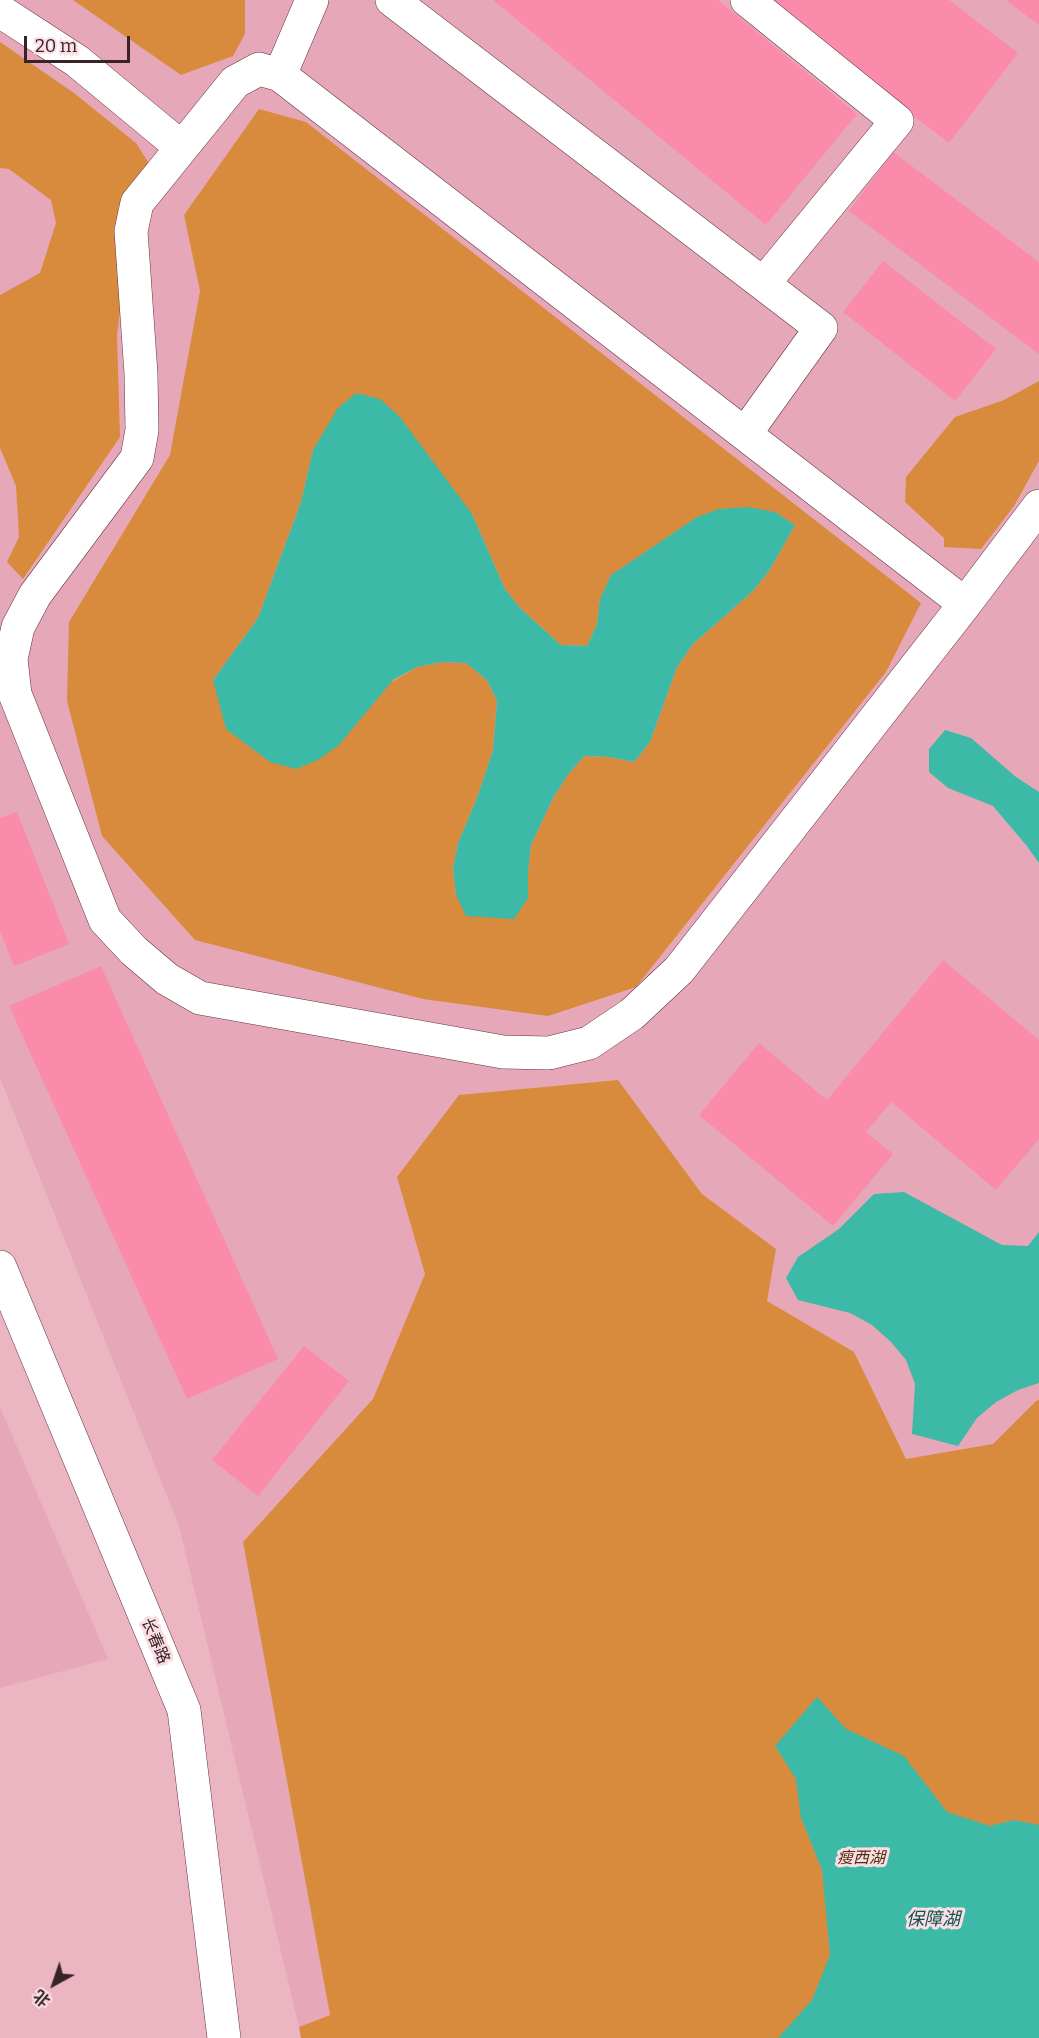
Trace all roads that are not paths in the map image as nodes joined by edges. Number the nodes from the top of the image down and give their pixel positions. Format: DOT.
graph roads {
  1 [pos="312,0"];
  2 [pos="392,0"];
  3 [pos="747,0"];
  4 [pos="0,11"];
  5 [pos="280,75"];
  6 [pos="181,147"];
  7 [pos="764,283"];
  8 [pos="746,434"];
  9 [pos="1039,506"];
  10 [pos="965,604"];
  11 [pos="0,1267"];
  12 [pos="224,2038"];
  1 -- 5 [label="street"];
  2 -- 7 [label="street"];
  3 -- 7 [label="street"];
  4 -- 6 [label="street"];
  5 -- 6 [label="street"];
  5 -- 8 [label="street"];
  6 -- 10 [label="street"];
  7 -- 8 [label="street"];
  8 -- 10 [label="street"];
  9 -- 10 [label="street"];
  11 -- 12 [label="street, 长春路"];
}
